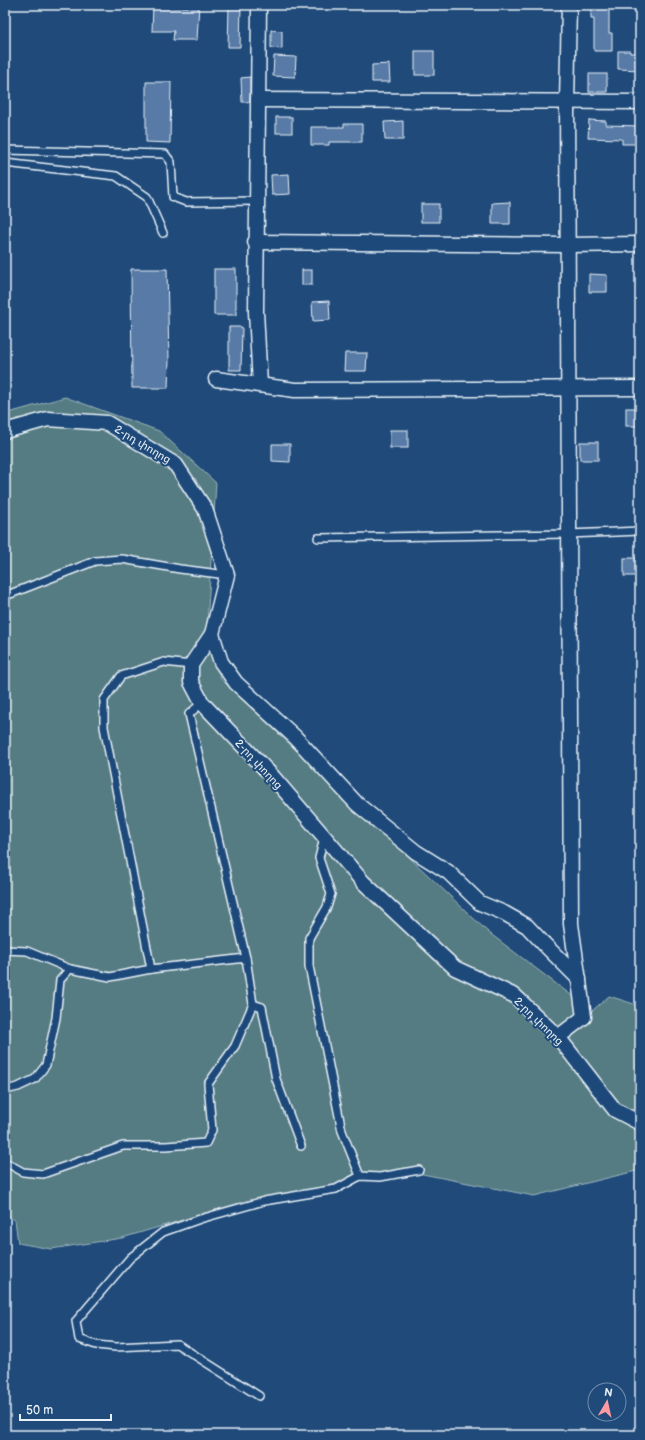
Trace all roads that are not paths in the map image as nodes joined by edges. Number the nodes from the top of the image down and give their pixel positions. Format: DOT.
graph roads {
  1 [pos="259,5"];
  2 [pos="569,5"];
  3 [pos="258,100"];
  4 [pos="567,102"];
  5 [pos="640,102"];
  6 [pos="5,150"];
  7 [pos="5,162"];
  8 [pos="256,201"];
  9 [pos="163,233"];
  10 [pos="255,242"];
  11 [pos="640,244"];
  12 [pos="568,245"];
  13 [pos="216,379"];
  14 [pos="260,385"];
  15 [pos="569,388"];
  16 [pos="640,388"];
  17 [pos="5,431"];
  18 [pos="640,531"];
  19 [pos="569,534"];
  20 [pos="318,538"];
  21 [pos="227,575"];
  22 [pos="5,596"];
  23 [pos="212,634"];
  24 [pos="191,665"];
  25 [pos="202,703"];
  26 [pos="324,837"];
  27 [pos="5,950"];
  28 [pos="246,958"];
  29 [pos="70,969"];
  30 [pos="152,969"];
  31 [pos="579,979"];
  32 [pos="253,1004"];
  33 [pos="558,1037"];
  34 [pos="5,1090"];
  35 [pos="640,1123"];
  36 [pos="301,1146"];
  37 [pos="5,1162"];
  38 [pos="419,1170"];
  39 [pos="360,1176"];
  40 [pos="259,1396"];
  1 -- 3 [label="street"];
  2 -- 4 [label="street"];
  3 -- 4 [label="street"];
  3 -- 8 [label="street"];
  4 -- 5 [label="street"];
  4 -- 12 [label="street"];
  6 -- 8 [label="lane"];
  7 -- 9 [label="lane"];
  8 -- 10 [label="street"];
  10 -- 12 [label="street"];
  10 -- 14 [label="street"];
  11 -- 12 [label="street"];
  12 -- 15 [label="street"];
  13 -- 14 [label="street"];
  14 -- 15 [label="street"];
  15 -- 16 [label="street"];
  15 -- 19 [label="street"];
  17 -- 21 [label="street, 2-րդ փողոց"];
  18 -- 19 [label="lane"];
  19 -- 20 [label="lane"];
  19 -- 31 [label="street"];
  21 -- 22 [label="lane"];
  21 -- 23 [label="street"];
  23 -- 24 [label="street"];
  23 -- 31 [label="street"];
  24 -- 25 [label="street, 2-րդ փողոց"];
  24 -- 30 [label="lane"];
  25 -- 26 [label="street, 2-րդ փողոց"];
  25 -- 28 [label="lane"];
  26 -- 33 [label="street, 2-րդ փողոց"];
  26 -- 39 [label="lane"];
  27 -- 29 [label="lane"];
  28 -- 30 [label="lane"];
  28 -- 32 [label="lane"];
  29 -- 30 [label="lane"];
  29 -- 34 [label="lane"];
  31 -- 33 [label="street"];
  32 -- 36 [label="lane"];
  32 -- 37 [label="lane"];
  33 -- 35 [label="street, 2-րդ փողոց"];
  38 -- 39 [label="lane"];
  39 -- 40 [label="lane"];
}
